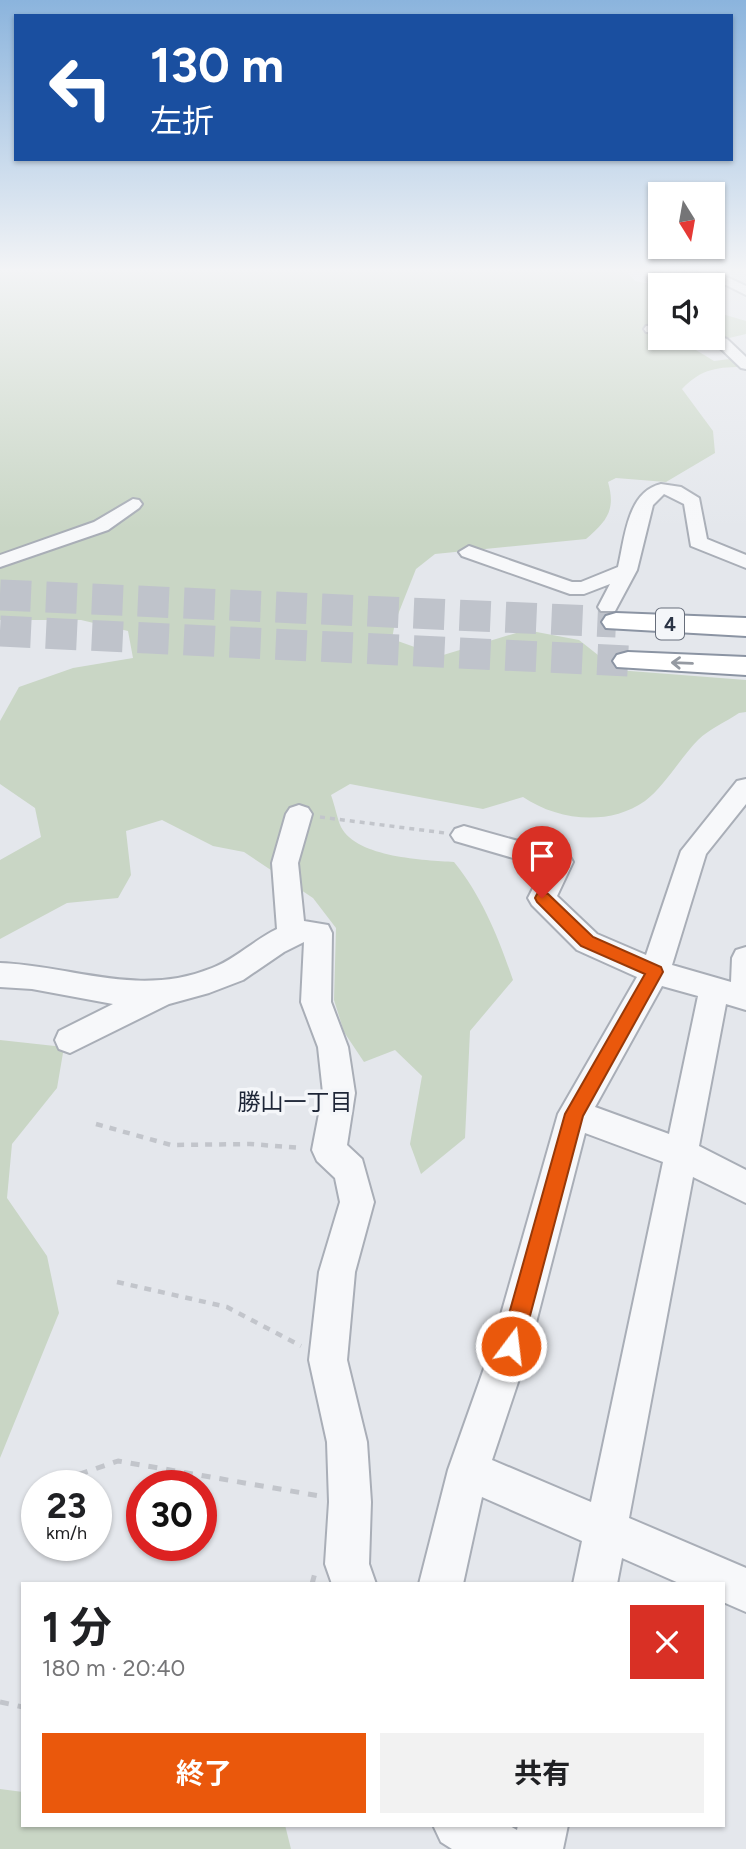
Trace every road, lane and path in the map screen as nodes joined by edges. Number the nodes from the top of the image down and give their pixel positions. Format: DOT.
graph roads {
  1 [pos="133,504"];
  2 [pos="469,552"];
  3 [pos="0,561"];
  4 [pos="746,562"];
  5 [pos="627,570"];
  6 [pos="612,615"];
  7 [pos="735,627"];
  8 [pos="628,661"];
  9 [pos="741,665"];
  10 [pos="746,787"];
  11 [pos="299,814"];
  12 [pos="464,835"];
  13 [pos="291,934"];
  14 [pos="746,958"];
  15 [pos="655,972"];
  16 [pos="0,975"];
  17 [pos="735,990"];
  18 [pos="169,992"];
  19 [pos="70,1040"];
  20 [pos="574,1114"];
  21 [pos="96,1124"];
  22 [pos="329,1150"];
  23 [pos="681,1154"];
  24 [pos="746,1187"];
  25 [pos="117,1282"];
  26 [pos="328,1360"];
  27 [pos="92,1470"];
  28 [pos="468,1470"];
  29 [pos="350,1502"];
  30 [pos="606,1530"];
  31 [pos="353,1582"];
  32 [pos="441,1582"];
  33 [pos="594,1582"];
  34 [pos="746,1590"];
  35 [pos="0,1702"];
  36 [pos="21,1707"];
  37 [pos="462,1827"];
  38 [pos="543,1827"];
  39 [pos="501,1849"];
  40 [pos="538,1849"];
  1 -- 3 [label="street"];
  2 -- 5 [label="street"];
  4 -- 5 [label="street"];
  5 -- 6 [label="street"];
  6 -- 7 [label="highway, 4"];
  9 -- 8 [label="highway, 4, one-way"];
  10 -- 15 [label="street"];
  11 -- 12 [label="path"];
  11 -- 13 [label="street"];
  12 -- 15 [label="street"];
  13 -- 18 [label="street"];
  13 -- 22 [label="street"];
  14 -- 17 [label="street"];
  15 -- 17 [label="street"];
  15 -- 20 [label="street"];
  16 -- 18 [label="street"];
  17 -- 23 [label="street"];
  18 -- 19 [label="street"];
  20 -- 23 [label="street"];
  20 -- 28 [label="street"];
  21 -- 22 [label="path"];
  22 -- 26 [label="street"];
  23 -- 24 [label="street"];
  23 -- 30 [label="street"];
  25 -- 26 [label="path"];
  26 -- 29 [label="street"];
  27 -- 29 [label="path"];
  28 -- 30 [label="street"];
  28 -- 32 [label="street"];
  29 -- 31 [label="street"];
  30 -- 33 [label="street"];
  30 -- 34 [label="street"];
  35 -- 36 [label="path"];
  37 -- 39 [label="street"];
  38 -- 40 [label="street"];
}
